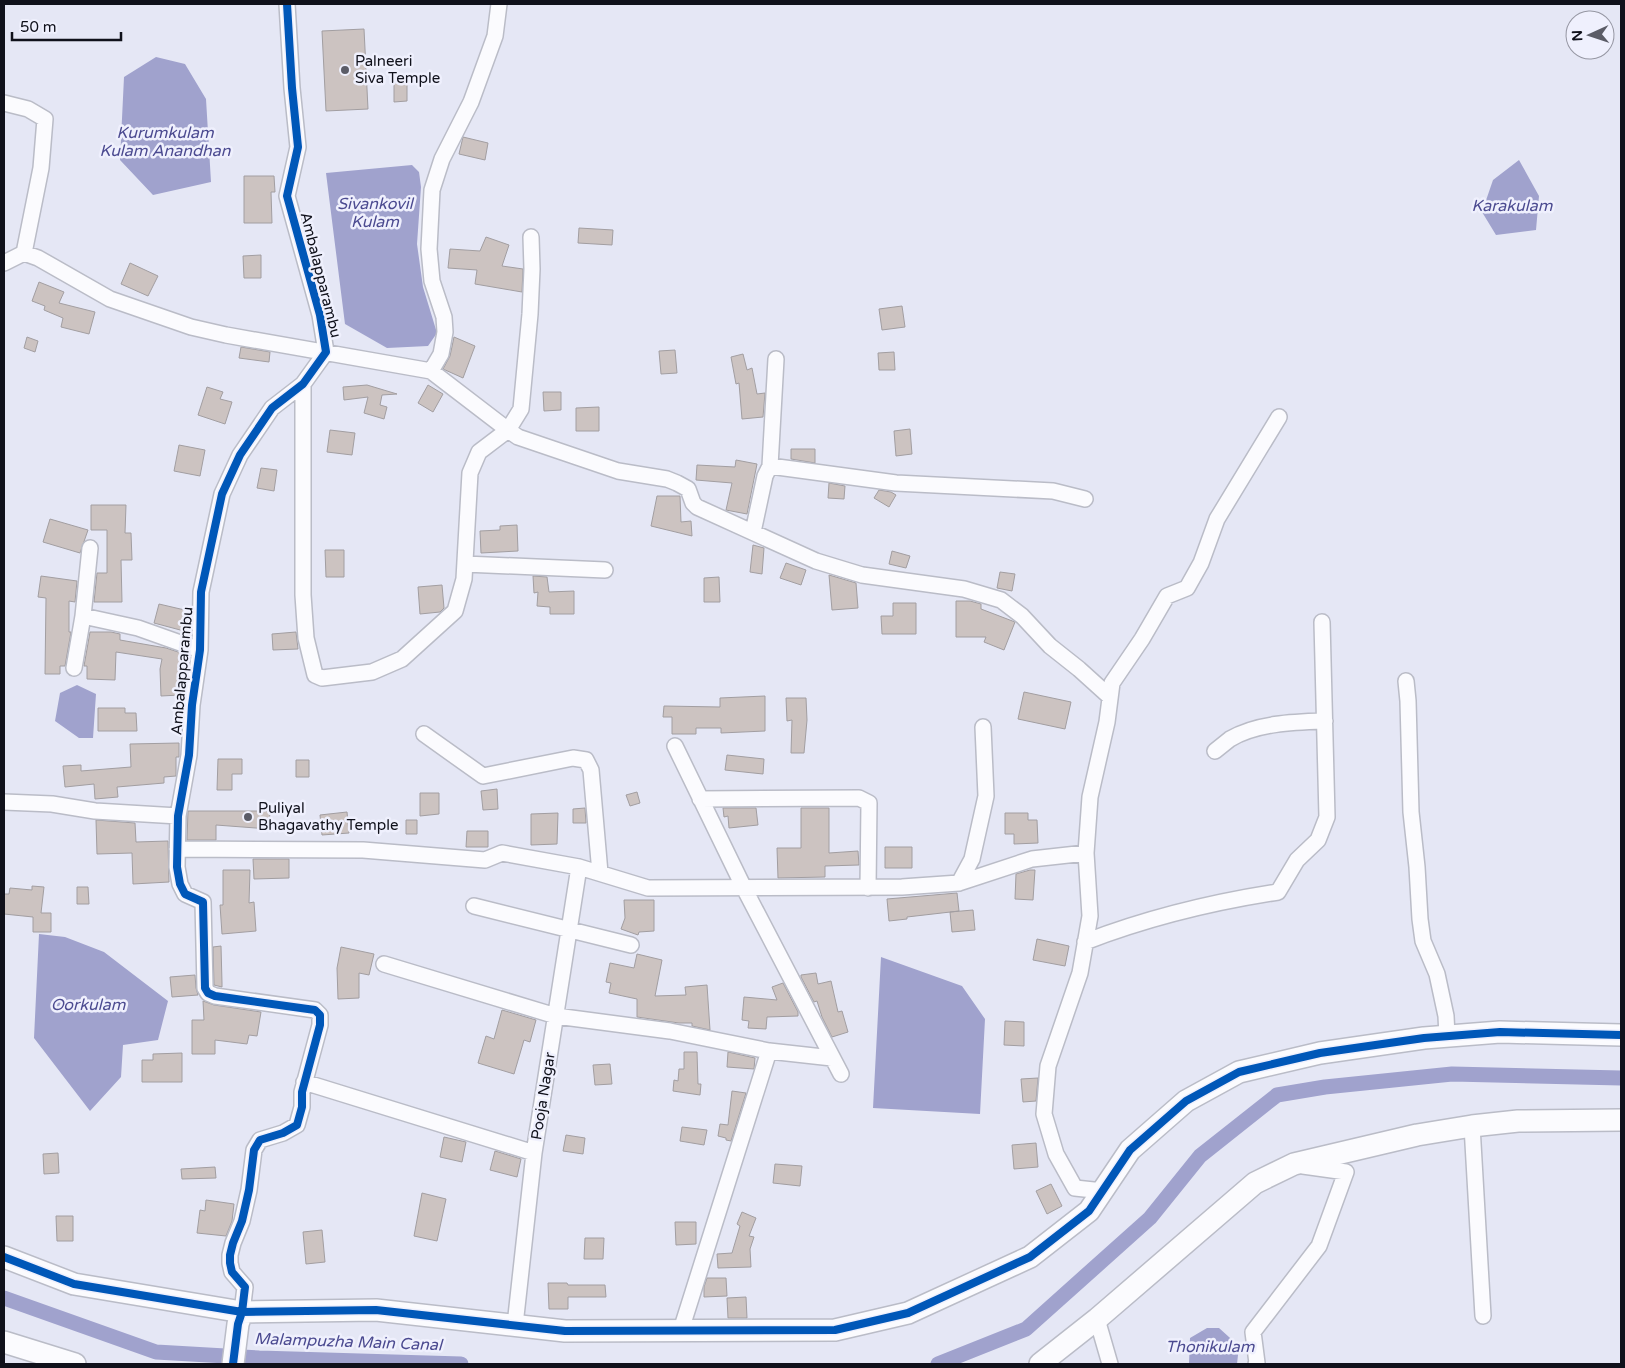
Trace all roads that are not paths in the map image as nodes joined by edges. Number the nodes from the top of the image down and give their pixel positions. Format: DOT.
graph roads {
  1 [pos="288,4"];
  2 [pos="499,4"];
  3 [pos="4,104"];
  4 [pos="532,238"];
  5 [pos="24,253"];
  6 [pos="4,264"];
  7 [pos="326,352"];
  8 [pos="776,359"];
  9 [pos="431,371"];
  10 [pos="303,384"];
  11 [pos="1279,417"];
  12 [pos="508,430"];
  13 [pos="770,466"];
  14 [pos="1085,499"];
  15 [pos="752,532"];
  16 [pos="90,548"];
  17 [pos="465,564"];
  18 [pos="605,570"];
  19 [pos="83,616"];
  20 [pos="1322,622"];
  21 [pos="200,650"];
  22 [pos="74,668"];
  23 [pos="1406,681"];
  24 [pos="1110,697"];
  25 [pos="1325,721"];
  26 [pos="983,727"];
  27 [pos="424,734"];
  28 [pos="674,746"];
  29 [pos="1215,751"];
  30 [pos="700,798"];
  31 [pos="4,802"];
  32 [pos="178,816"];
  33 [pos="177,849"];
  34 [pos="1086,853"];
  35 [pos="579,867"];
  36 [pos="600,873"];
  37 [pos="959,883"];
  38 [pos="744,888"];
  39 [pos="868,888"];
  40 [pos="474,906"];
  41 [pos="569,931"];
  42 [pos="1085,942"];
  43 [pos="631,946"];
  44 [pos="384,964"];
  45 [pos="556,1016"];
  46 [pos="1621,1035"];
  47 [pos="1448,1036"];
  48 [pos="769,1050"];
  49 [pos="832,1058"];
  50 [pos="841,1074"];
  51 [pos="304,1082"];
  52 [pos="1621,1120"];
  53 [pos="1472,1126"];
  54 [pos="534,1153"];
  55 [pos="1294,1164"];
  56 [pos="1103,1191"];
  57 [pos="4,1257"];
  58 [pos="242,1312"];
  59 [pos="1483,1316"];
  60 [pos="1097,1319"];
  61 [pos="515,1325"];
  62 [pos="681,1330"];
  63 [pos="4,1342"];
  64 [pos="75,1364"];
  65 [pos="233,1364"];
  66 [pos="1040,1364"];
  67 [pos="1110,1364"];
  68 [pos="1256,1364"];
  1 -- 7 [label="street, Ambalapparambu"];
  2 -- 9 [label="street"];
  3 -- 5 [label="street"];
  4 -- 12 [label="street"];
  5 -- 6 [label="street"];
  5 -- 7 [label="street"];
  7 -- 9 [label="street"];
  7 -- 10 [label="street, Ambalapparambu"];
  8 -- 13 [label="street"];
  9 -- 12 [label="street"];
  10 -- 17 [label="street"];
  10 -- 21 [label="street, Ambalapparambu"];
  11 -- 24 [label="street"];
  12 -- 15 [label="street"];
  12 -- 17 [label="street"];
  13 -- 14 [label="street"];
  13 -- 15 [label="street"];
  15 -- 24 [label="street"];
  16 -- 19 [label="street"];
  17 -- 18 [label="street"];
  19 -- 21 [label="street"];
  19 -- 22 [label="street"];
  20 -- 25 [label="street"];
  21 -- 32 [label="street, Ambalapparambu"];
  23 -- 47 [label="street"];
  24 -- 34 [label="street"];
  25 -- 29 [label="street"];
  25 -- 42 [label="street"];
  26 -- 37 [label="street"];
  27 -- 36 [label="street"];
  28 -- 30 [label="street"];
  30 -- 38 [label="street"];
  30 -- 39 [label="street"];
  31 -- 32 [label="street"];
  32 -- 33 [label="street, Ambalapparambu"];
  33 -- 35 [label="street"];
  33 -- 51 [label="street, Ambalapparambu"];
  34 -- 37 [label="street"];
  34 -- 42 [label="street"];
  35 -- 36 [label="street"];
  35 -- 41 [label="street, Pooja Nagar"];
  36 -- 38 [label="street"];
  37 -- 39 [label="street"];
  38 -- 39 [label="street"];
  38 -- 49 [label="street"];
  40 -- 41 [label="street"];
  41 -- 43 [label="street"];
  41 -- 45 [label="street, Pooja Nagar"];
  42 -- 56 [label="street"];
  44 -- 45 [label="street"];
  45 -- 48 [label="street"];
  45 -- 54 [label="street, Pooja Nagar"];
  46 -- 47 [label="street"];
  47 -- 56 [label="street"];
  48 -- 49 [label="street"];
  48 -- 62 [label="street"];
  49 -- 50 [label="street"];
  51 -- 54 [label="street"];
  51 -- 58 [label="street"];
  52 -- 53 [label="street"];
  53 -- 55 [label="street"];
  53 -- 59 [label="street"];
  54 -- 61 [label="street, Pooja Nagar"];
  55 -- 60 [label="street"];
  55 -- 68 [label="street"];
  56 -- 62 [label="street"];
  57 -- 58 [label="street"];
  58 -- 61 [label="street"];
  58 -- 65 [label="street"];
  60 -- 66 [label="street"];
  60 -- 67 [label="street"];
  61 -- 62 [label="street"];
  63 -- 64 [label="street"];
}
